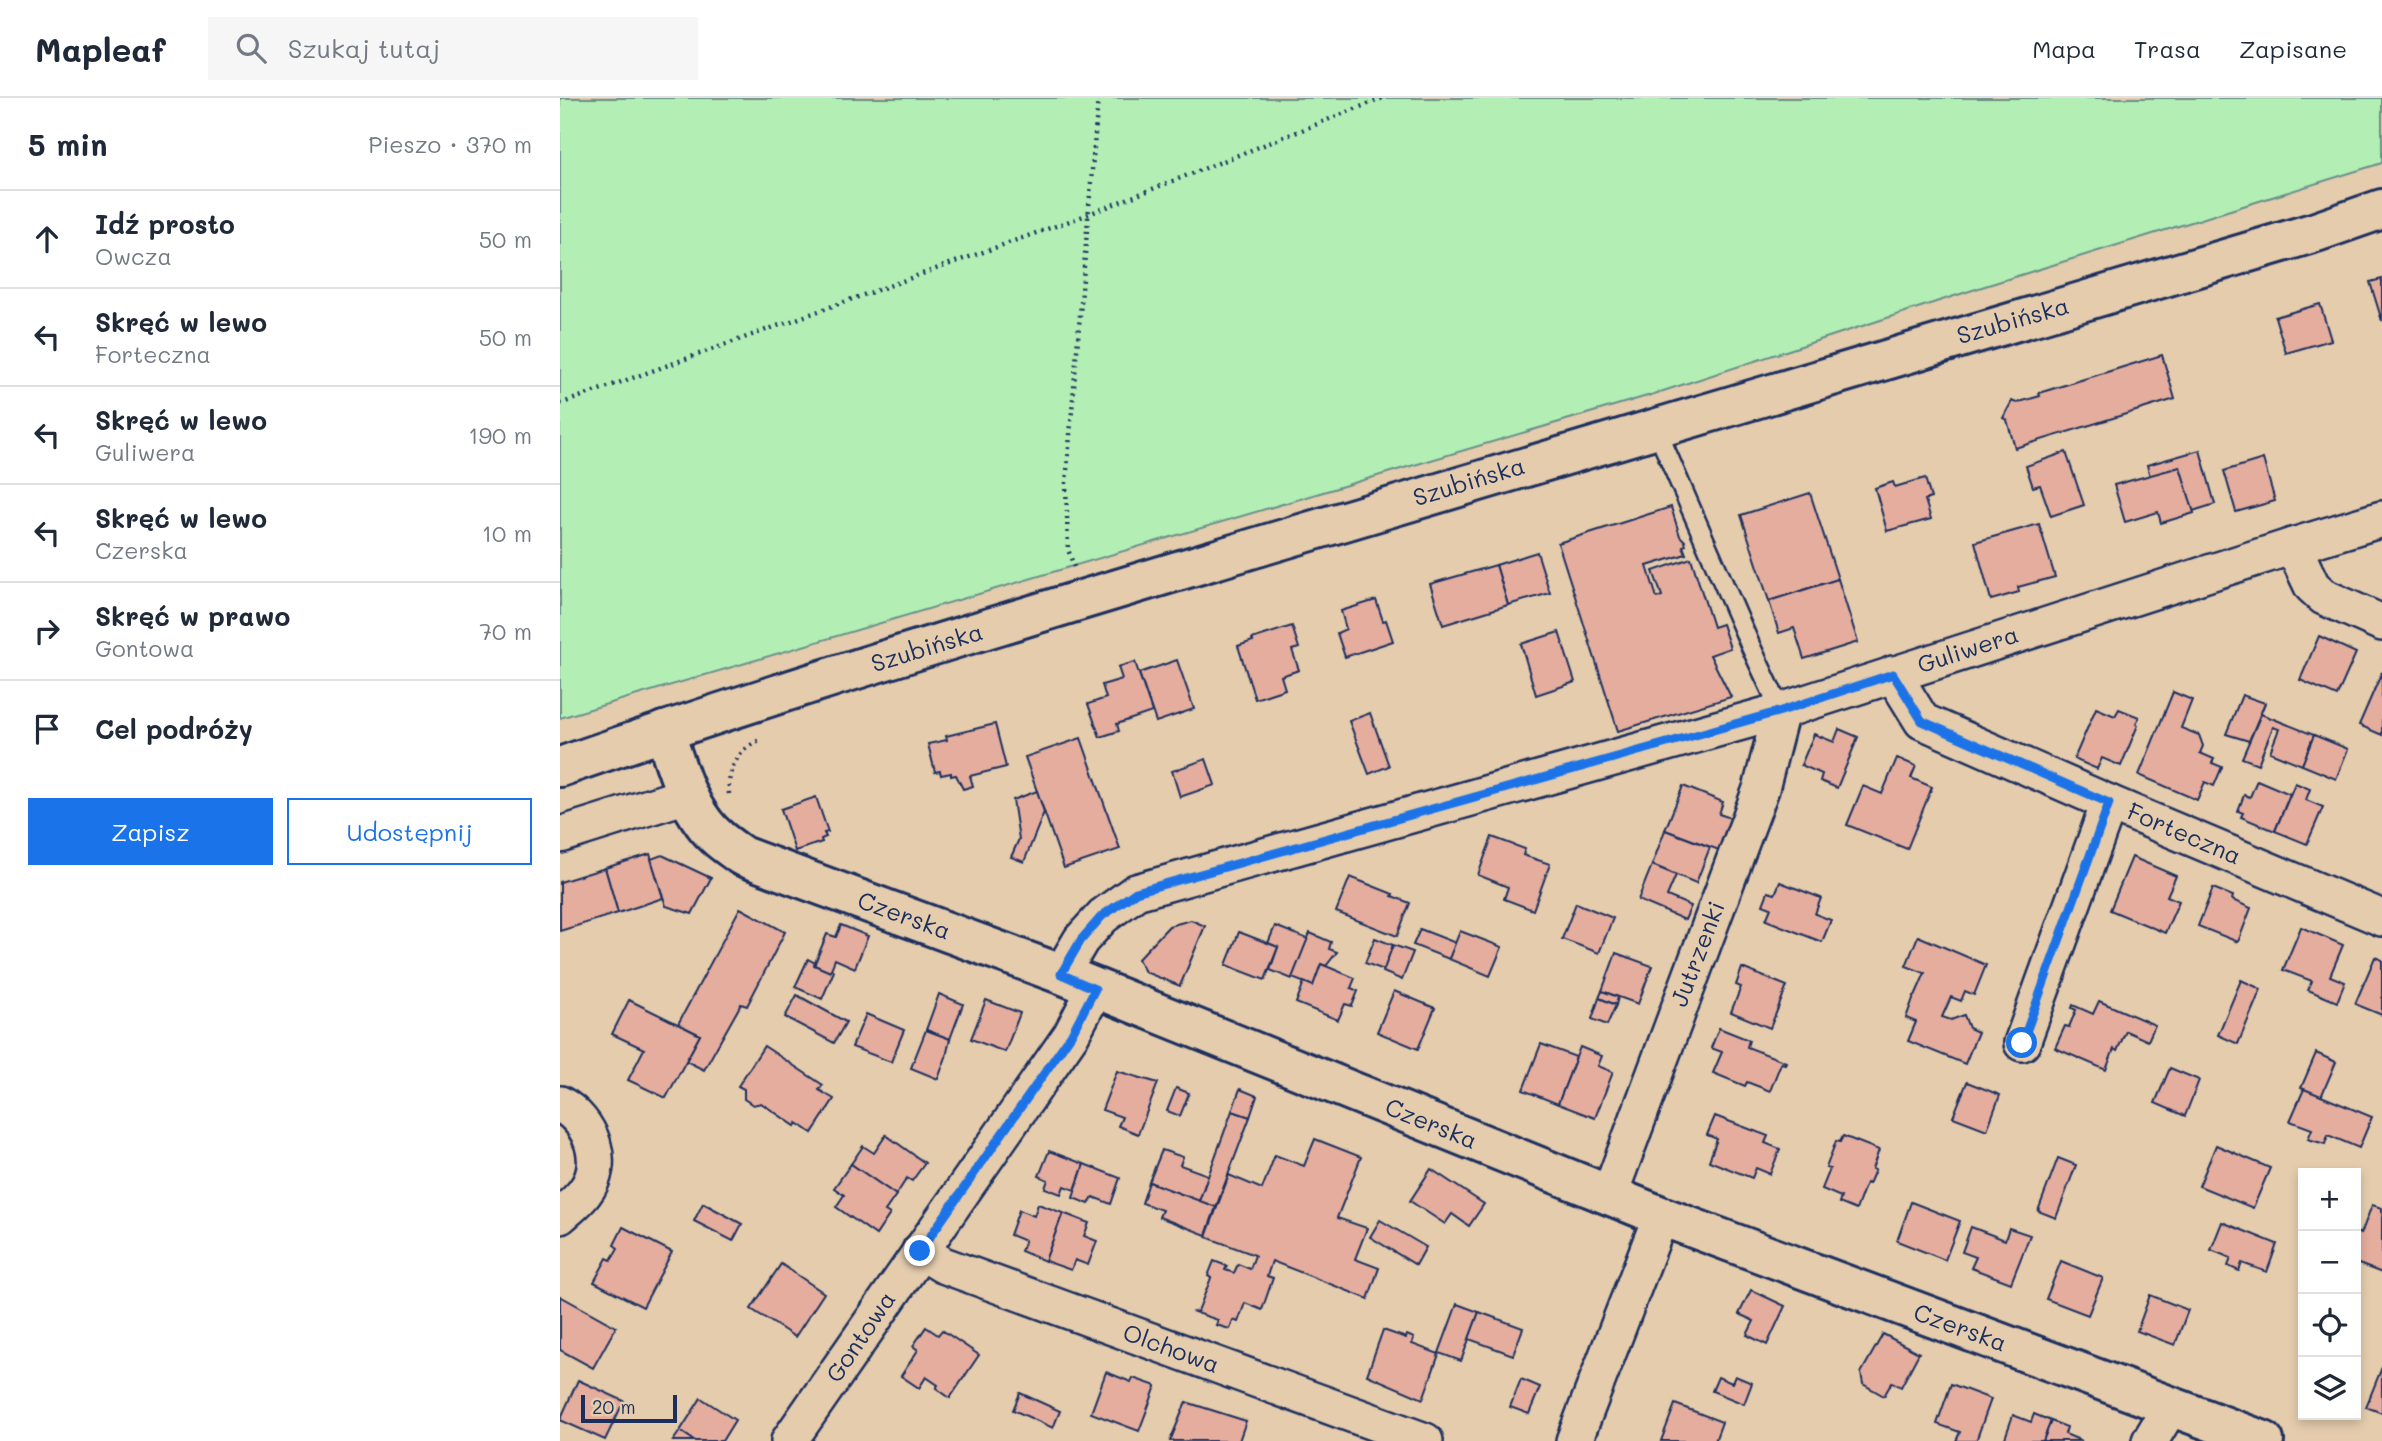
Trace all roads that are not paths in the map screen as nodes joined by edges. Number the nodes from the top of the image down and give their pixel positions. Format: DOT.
graph roads {
  1 [pos="2382,209"];
  2 [pos="1655,426"];
  3 [pos="2382,519"];
  4 [pos="2293,545"];
  5 [pos="2382,623"];
  6 [pos="1893,674"];
  7 [pos="1781,711"];
  8 [pos="664,731"];
  9 [pos="560,767"];
  10 [pos="687,795"];
  11 [pos="2109,803"];
  12 [pos="560,835"];
  13 [pos="2382,918"];
  14 [pos="1078,981"];
  15 [pos="2022,1043"];
  16 [pos="560,1104"];
  17 [pos="1609,1196"];
  18 [pos="560,1216"];
  19 [pos="1661,1216"];
  20 [pos="920,1251"];
  21 [pos="2171,1406"];
  22 [pos="789,1441"];
  23 [pos="1425,1441"];
  24 [pos="1574,1441"];
  25 [pos="2150,1441"];
  26 [pos="2264,1441"];
  1 -- 2 [label="main road, Szubińska"];
  2 -- 7 [label="lane"];
  2 -- 8 [label="main road, Szubińska"];
  3 -- 4 [label="street, Guliwera"];
  4 -- 5 [label="street"];
  4 -- 6 [label="street, Guliwera"];
  6 -- 7 [label="street, Guliwera"];
  6 -- 11 [label="street, Forteczna"];
  7 -- 14 [label="street, Guliwera"];
  7 -- 17 [label="street, Jutrzenki"];
  8 -- 9 [label="main road, Szubińska"];
  8 -- 10 [label="main road, Czerska"];
  10 -- 12 [label="street"];
  10 -- 14 [label="main road, Czerska"];
  11 -- 13 [label="street, Forteczna"];
  11 -- 15 [label="street"];
  14 -- 17 [label="main road, Czerska"];
  14 -- 20 [label="street, Gontowa"];
  16 -- 18 [label="street"];
  17 -- 19 [label="main road, Czerska"];
  19 -- 21 [label="main road, Czerska"];
  19 -- 24 [label="street"];
  20 -- 22 [label="street, Gontowa"];
  20 -- 23 [label="street, Olchowa"];
  21 -- 25 [label="street"];
  21 -- 26 [label="main road, Czerska"];
}
